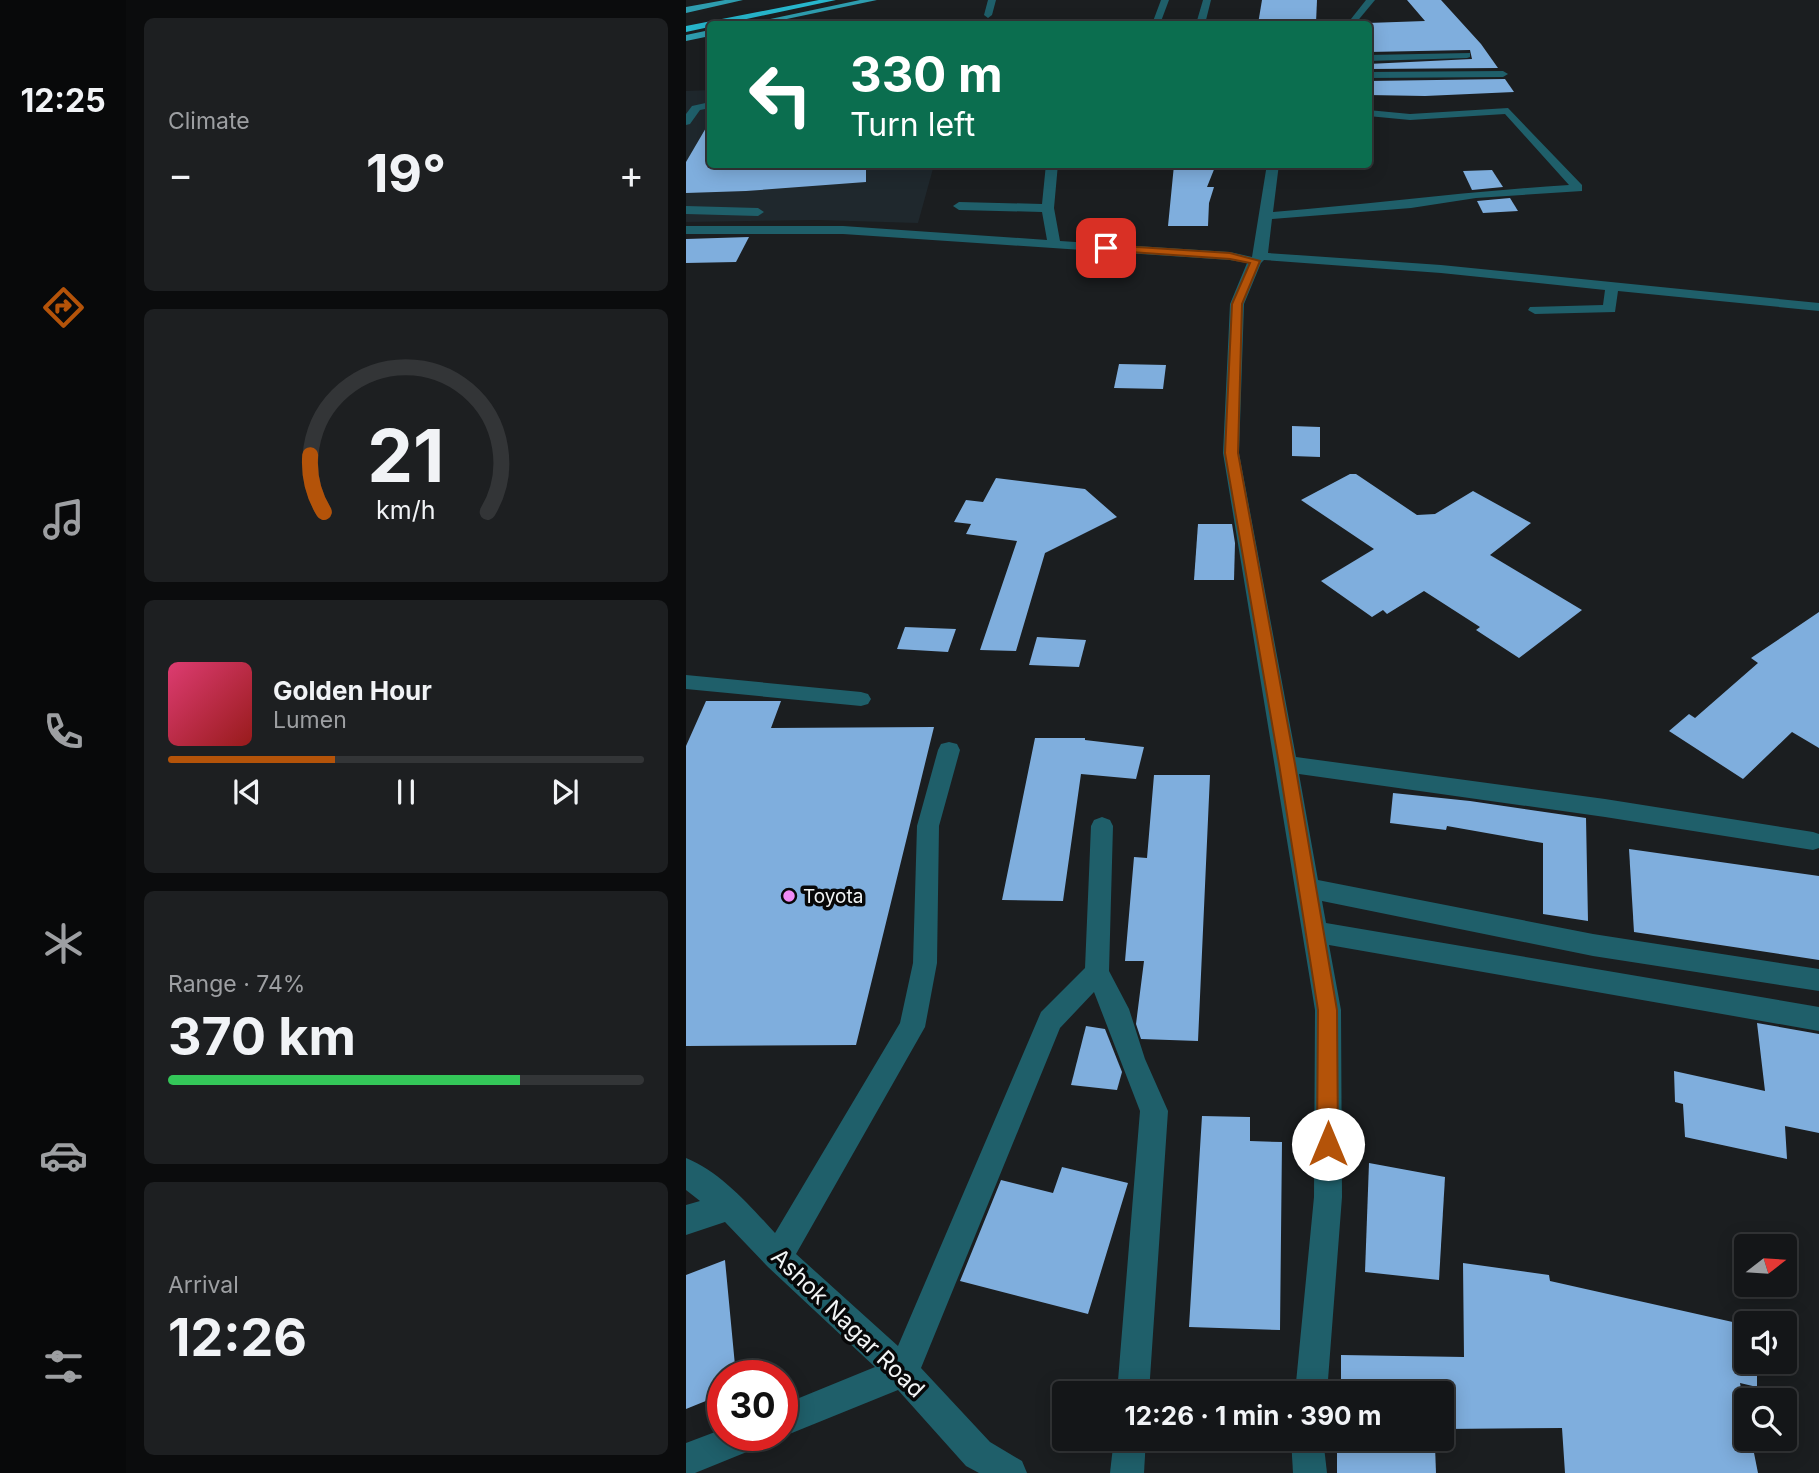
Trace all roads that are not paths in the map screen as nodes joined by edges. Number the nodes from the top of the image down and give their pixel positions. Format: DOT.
graph roads {
  1 [pos="739,0"];
  2 [pos="790,0"];
  3 [pos="832,0"];
  4 [pos="873,0"];
  5 [pos="992,0"];
  6 [pos="1165,0"];
  7 [pos="1207,0"];
  8 [pos="1371,0"];
  9 [pos="686,10"];
  10 [pos="988,15"];
  11 [pos="686,21"];
  12 [pos="726,21"];
  13 [pos="780,21"];
  14 [pos="1157,21"];
  15 [pos="1201,21"];
  16 [pos="1354,21"];
  17 [pos="707,25"];
  18 [pos="686,29"];
  19 [pos="707,34"];
  20 [pos="686,38"];
  21 [pos="1467,55"];
  22 [pos="1372,58"];
  23 [pos="1503,74"];
  24 [pos="1372,75"];
  25 [pos="1511,100"];
  26 [pos="707,106"];
  27 [pos="1372,110"];
  28 [pos="1372,111"];
  29 [pos="686,122"];
  30 [pos="1052,168"];
  31 [pos="1272,168"];
  32 [pos="959,206"];
  33 [pos="1048,208"];
  34 [pos="686,210"];
  35 [pos="758,212"];
  36 [pos="1266,216"];
  37 [pos="686,230"];
  38 [pos="1054,243"];
  39 [pos="1258,259"];
  40 [pos="1612,286"];
  41 [pos="1819,307"];
  42 [pos="1535,310"];
  43 [pos="686,682"];
  44 [pos="861,699"];
  45 [pos="949,750"];
  46 [pos="1287,764"];
  47 [pos="1102,826"];
  48 [pos="1813,841"];
  49 [pos="1308,888"];
  50 [pos="1315,932"];
  51 [pos="1097,972"];
  52 [pos="1819,980"];
  53 [pos="1819,1020"];
  54 [pos="686,1172"];
  55 [pos="730,1206"];
  56 [pos="686,1220"];
  57 [pos="778,1257"];
  58 [pos="903,1372"];
  59 [pos="1134,1381"];
  60 [pos="1312,1381"];
  61 [pos="798,1415"];
  62 [pos="708,1451"];
  63 [pos="1129,1451"];
  64 [pos="1308,1451"];
  65 [pos="686,1460"];
  66 [pos="1010,1473"];
  67 [pos="1127,1473"];
  68 [pos="1310,1473"];
  1 -- 9 [label="main road"];
  2 -- 11 [label="highway"];
  3 -- 12 [label="highway"];
  4 -- 13 [label="main road"];
  5 -- 10 [label="street"];
  6 -- 14 [label="street"];
  7 -- 15 [label="street"];
  8 -- 16 [label="street"];
  17 -- 18 [label="highway"];
  19 -- 20 [label="main road"];
  21 -- 22 [label="street"];
  23 -- 24 [label="street"];
  25 -- 27 [label="street"];
  26 -- 29 [label="street"];
  28 -- 36 [label="street"];
  30 -- 33 [label="street"];
  31 -- 36 [label="street"];
  32 -- 33 [label="street"];
  33 -- 38 [label="street"];
  34 -- 35 [label="street"];
  36 -- 39 [label="street"];
  37 -- 38 [label="street"];
  38 -- 39 [label="street"];
  39 -- 40 [label="street"];
  39 -- 46 [label="street"];
  40 -- 41 [label="street"];
  40 -- 42 [label="street"];
  43 -- 44 [label="street"];
  45 -- 57 [label="street"];
  46 -- 48 [label="street"];
  46 -- 49 [label="street"];
  47 -- 51 [label="street"];
  49 -- 50 [label="street"];
  49 -- 52 [label="street"];
  50 -- 53 [label="street"];
  50 -- 60 [label="street"];
  51 -- 58 [label="street"];
  51 -- 59 [label="street"];
  54 -- 55 [label="street, Ashok Nagar Road"];
  55 -- 56 [label="street"];
  55 -- 57 [label="street, Ashok Nagar Road"];
  57 -- 58 [label="street, Ashok Nagar Road"];
  58 -- 61 [label="street"];
  58 -- 66 [label="street, Ashok Nagar Road"];
  62 -- 65 [label="street"];
  63 -- 67 [label="street"];
  64 -- 68 [label="street"];
}
